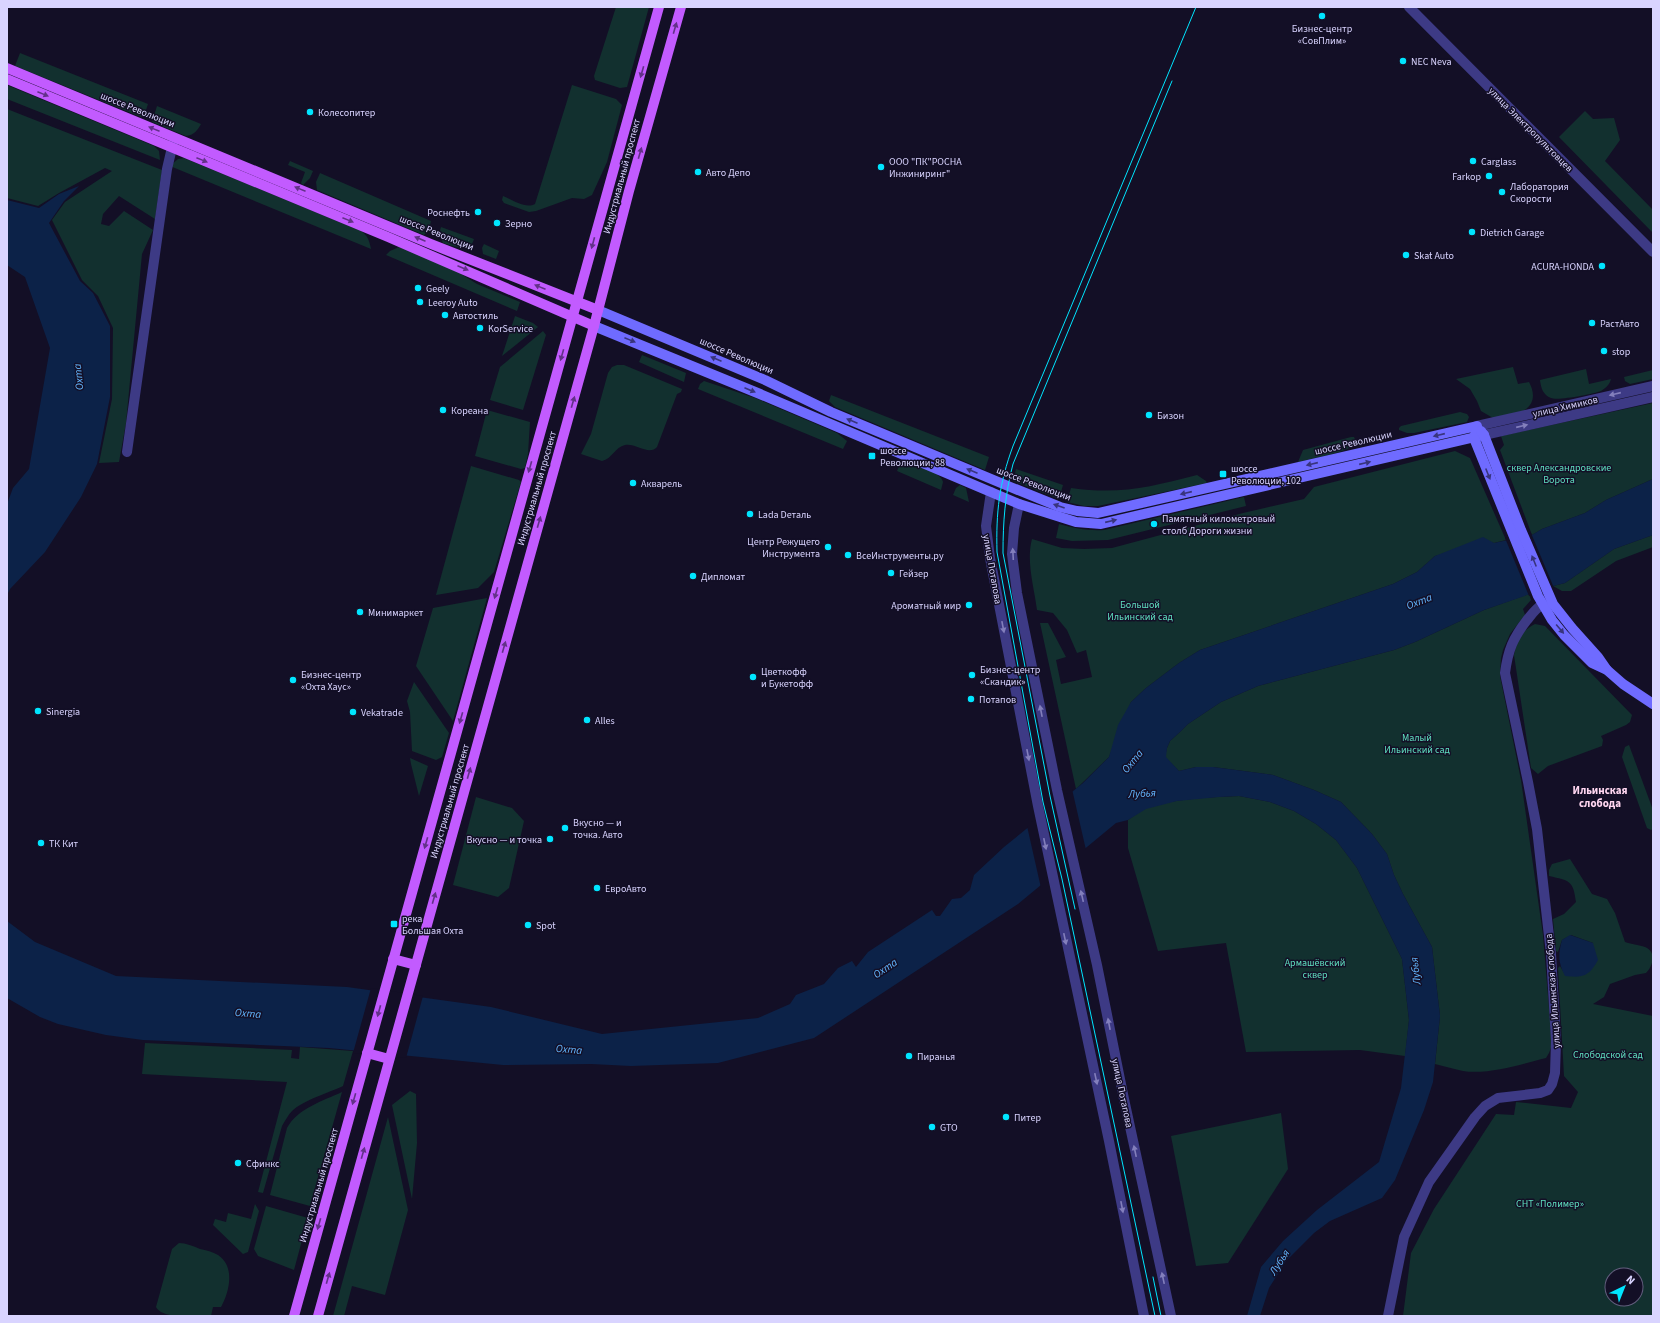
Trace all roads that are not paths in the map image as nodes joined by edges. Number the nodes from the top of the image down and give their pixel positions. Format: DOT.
graph roads {
  1 [pos="660,7"];
  2 [pos="681,7"];
  3 [pos="1409,7"];
  4 [pos="7,68"];
  5 [pos="7,79"];
  6 [pos="173,142"];
  7 [pos="1653,252"];
  8 [pos="577,302"];
  9 [pos="598,310"];
  10 [pos="572,317"];
  11 [pos="594,326"];
  12 [pos="1653,386"];
  13 [pos="1653,397"];
  14 [pos="1477,426"];
  15 [pos="1484,435"];
  16 [pos="1474,438"];
  17 [pos="127,452"];
  18 [pos="1008,486"];
  19 [pos="991,492"];
  20 [pos="1019,504"];
  21 [pos="1516,532"];
  22 [pos="1543,598"];
  23 [pos="1653,704"];
  24 [pos="393,960"];
  25 [pos="416,965"];
  26 [pos="366,1057"];
  27 [pos="389,1061"];
  28 [pos="294,1316"];
  29 [pos="318,1316"];
  30 [pos="1144,1316"];
  31 [pos="1171,1316"];
  32 [pos="1388,1316"];
  1 -- 8 [label="main road, Индустриальный проспект, one-way"];
  9 -- 2 [label="main road, Индустриальный проспект, one-way"];
  3 -- 7 [label="street, улица Электропультовцев"];
  6 -- 4 [label="main road, шоссе Революции, one-way"];
  5 -- 6 [label="main road, шоссе Революции, one-way"];
  8 -- 6 [label="main road, шоссе Революции, one-way"];
  6 -- 10 [label="main road, шоссе Революции, one-way"];
  6 -- 17 [label="street"];
  8 -- 9 [label="main road, шоссе Революции"];
  8 -- 10 [label="main road, Индустриальный проспект"];
  9 -- 11 [label="main road, Индустриальный проспект"];
  18 -- 9 [label="main road, шоссе Революции, one-way"];
  10 -- 11 [label="main road, шоссе Революции"];
  10 -- 24 [label="main road, Индустриальный проспект, one-way"];
  11 -- 19 [label="main road, шоссе Революции, one-way"];
  25 -- 11 [label="main road, Индустриальный проспект, one-way"];
  12 -- 14 [label="street, улица Химиков, one-way"];
  15 -- 13 [label="street, улица Химиков, one-way"];
  14 -- 15 [label="main road"];
  14 -- 16 [label="main road"];
  14 -- 18 [label="main road, шоссе Революции, one-way"];
  15 -- 16 [label="main road, шоссе Революции"];
  15 -- 21 [label="main road"];
  20 -- 16 [label="main road, шоссе Революции, one-way"];
  16 -- 21 [label="main road, one-way"];
  18 -- 19 [label="main road"];
  18 -- 20 [label="main road"];
  19 -- 20 [label="main road, шоссе Революции"];
  19 -- 30 [label="street, улица Потапова, one-way"];
  31 -- 20 [label="street, улица Потапова, one-way"];
  21 -- 22 [label="main road"];
  22 -- 23 [label="main road"];
  22 -- 32 [label="street, улица Ильинская слобода"];
  24 -- 25 [label="main road"];
  24 -- 26 [label="main road, Индустриальный проспект, one-way"];
  25 -- 27 [label="main road, Индустриальный проспект"];
  26 -- 27 [label="main road"];
  26 -- 28 [label="main road, Индустриальный проспект, one-way"];
  29 -- 27 [label="main road, one-way"];
}
